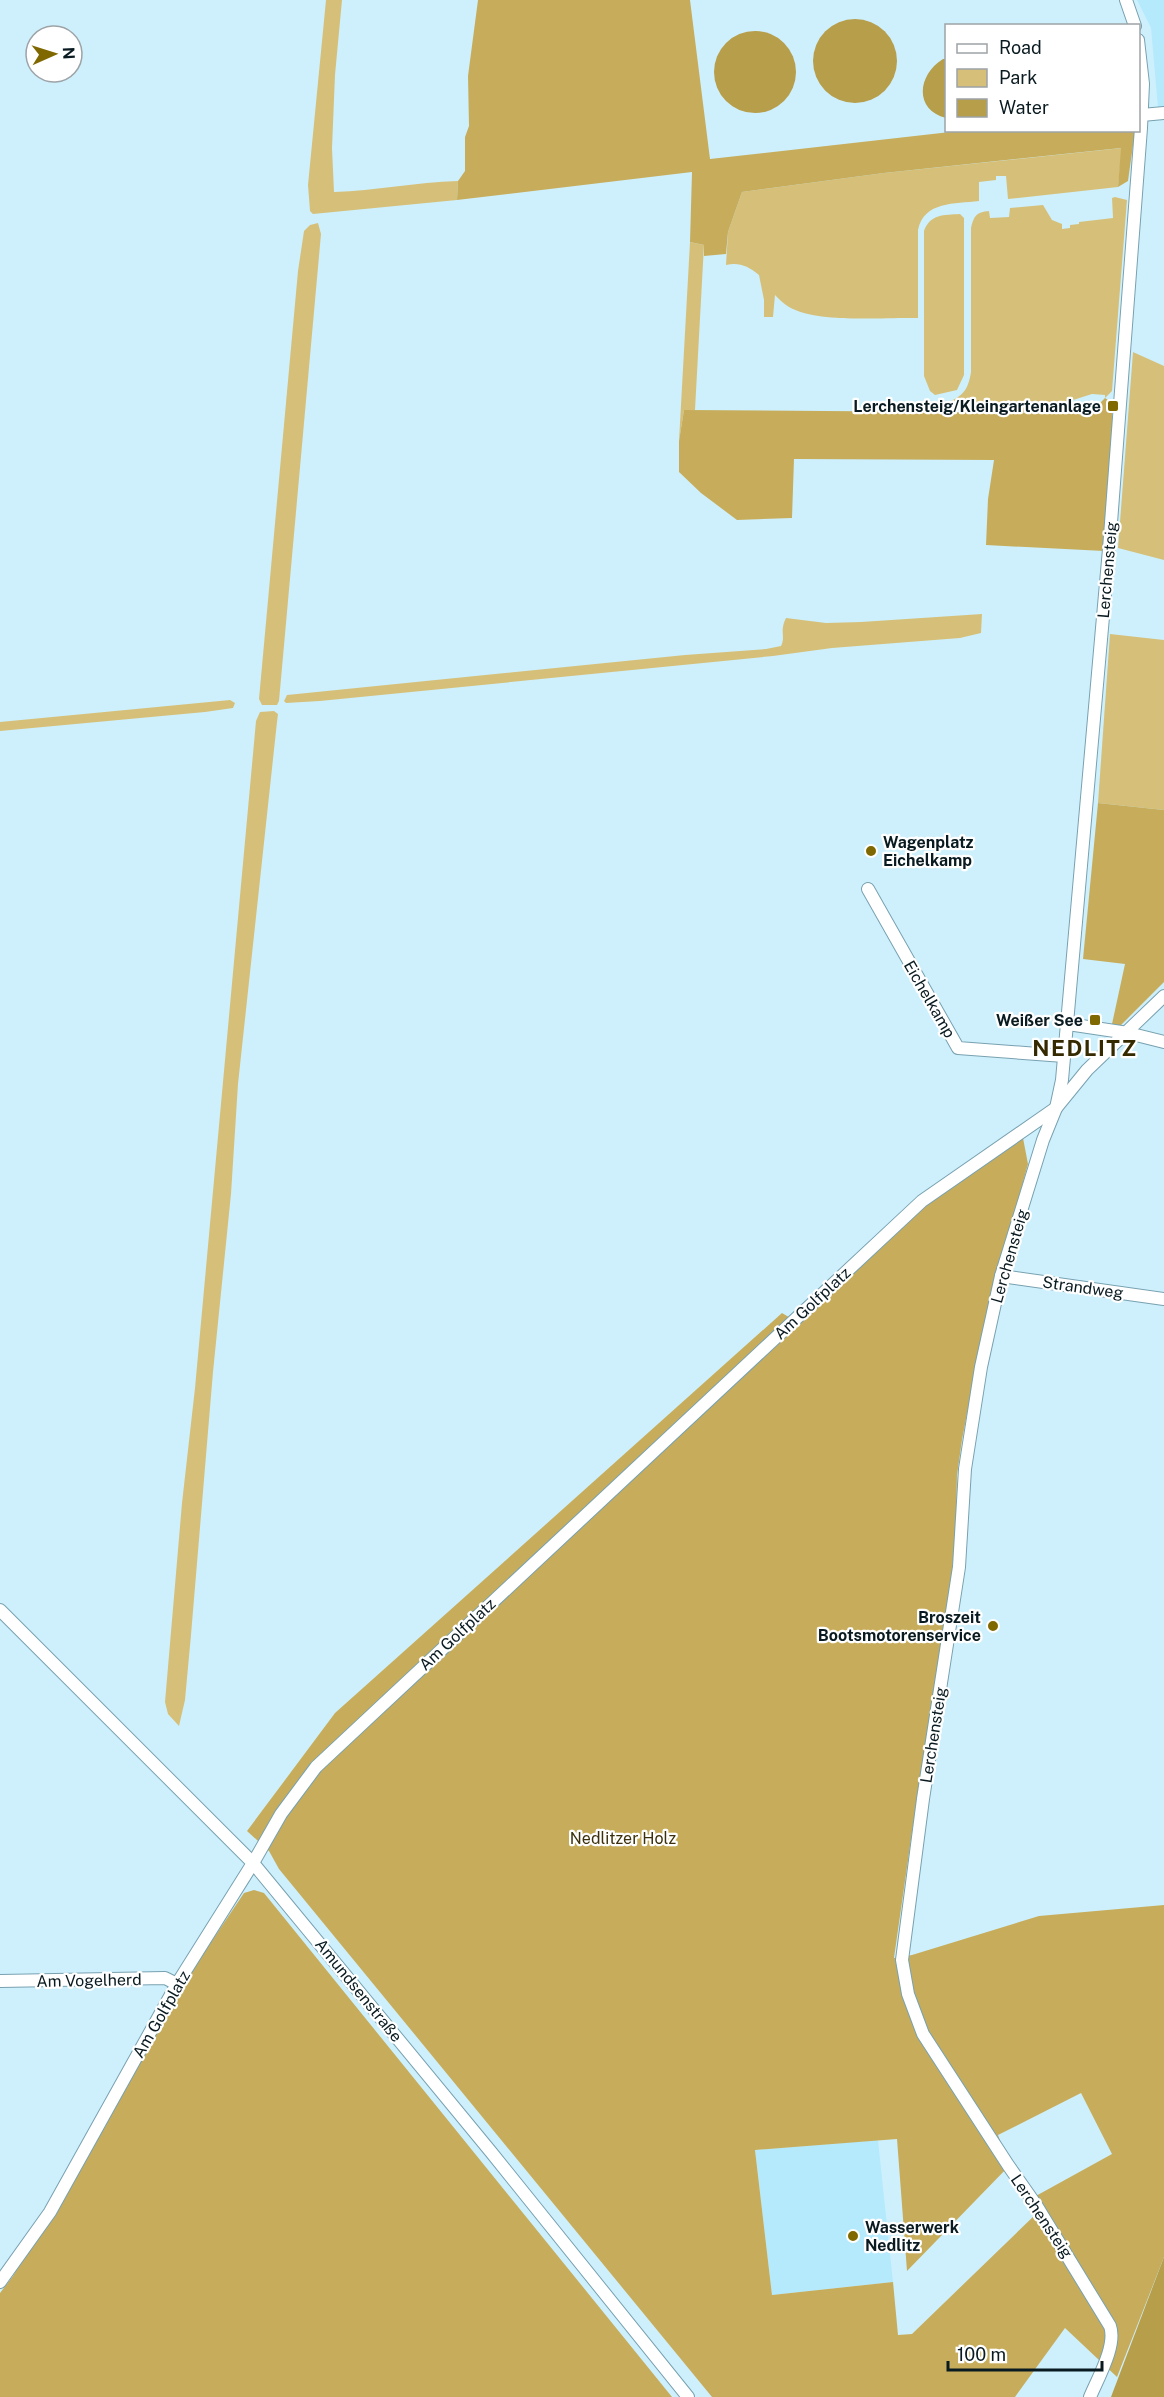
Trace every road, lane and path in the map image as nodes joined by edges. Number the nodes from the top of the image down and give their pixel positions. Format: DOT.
graph roads {
  1 [pos="1126,0"];
  2 [pos="1134,24"];
  3 [pos="1140,52"];
  4 [pos="1164,113"];
  5 [pos="1142,115"];
  6 [pos="867,889"];
  7 [pos="1164,996"];
  8 [pos="1068,1024"];
  9 [pos="1128,1033"];
  10 [pos="1164,1042"];
  11 [pos="1064,1056"];
  12 [pos="1056,1108"];
  13 [pos="1001,1276"];
  14 [pos="1164,1299"];
  15 [pos="0,1610"];
  16 [pos="253,1863"];
  17 [pos="0,1981"];
  18 [pos="177,1984"];
  19 [pos="0,2282"];
  20 [pos="688,2397"];
  21 [pos="1090,2397"];
  1 -- 2 [label="street"];
  3 -- 5 [label="street, Lerchensteig"];
  4 -- 5 [label="street"];
  5 -- 8 [label="street, Lerchensteig"];
  6 -- 11 [label="street, Eichelkamp"];
  7 -- 9 [label="street"];
  8 -- 9 [label="street"];
  8 -- 11 [label="street, Lerchensteig"];
  9 -- 10 [label="street"];
  9 -- 12 [label="street"];
  11 -- 12 [label="street, Lerchensteig"];
  12 -- 13 [label="street, Lerchensteig"];
  12 -- 16 [label="street, Am Golfplatz"];
  13 -- 14 [label="street, Strandweg"];
  13 -- 21 [label="street, Lerchensteig"];
  15 -- 16 [label="street, Amundsenstraße"];
  16 -- 18 [label="street, Am Golfplatz"];
  16 -- 20 [label="street, Amundsenstraße"];
  17 -- 18 [label="street, Am Vogelherd"];
  18 -- 19 [label="street, Am Golfplatz"];
}
